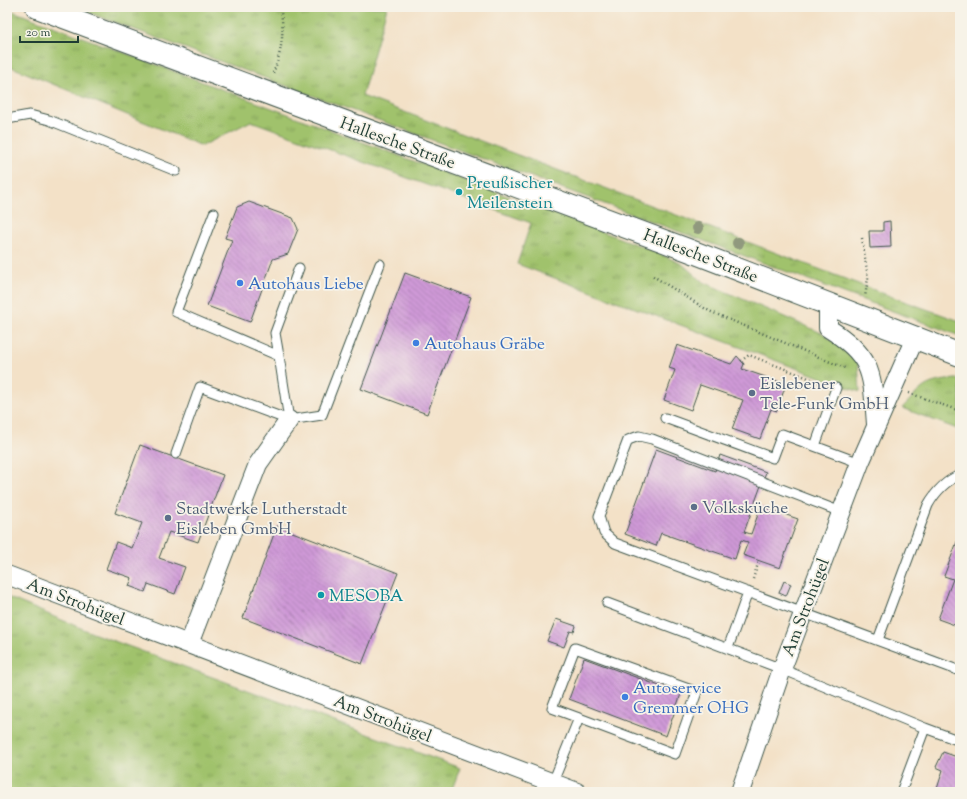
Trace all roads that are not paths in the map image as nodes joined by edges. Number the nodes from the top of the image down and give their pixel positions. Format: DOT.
graph roads {
  1 [pos="37,7"];
  2 [pos="7,119"];
  3 [pos="176,171"];
  4 [pos="214,213"];
  5 [pos="380,264"];
  6 [pos="299,268"];
  7 [pos="828,304"];
  8 [pos="915,338"];
  9 [pos="960,355"];
  10 [pos="280,356"];
  11 [pos="836,388"];
  12 [pos="665,418"];
  13 [pos="289,420"];
  14 [pos="876,425"];
  15 [pos="815,446"];
  16 [pos="176,454"];
  17 [pos="860,463"];
  18 [pos="960,475"];
  19 [pos="841,512"];
  20 [pos="7,575"];
  21 [pos="748,592"];
  22 [pos="607,603"];
  23 [pos="804,612"];
  24 [pos="878,640"];
  25 [pos="189,644"];
  26 [pos="728,648"];
  27 [pos="782,669"];
  28 [pos="960,671"];
  29 [pos="578,718"];
  30 [pos="925,728"];
  31 [pos="960,741"];
  32 [pos="554,782"];
  33 [pos="577,792"];
  34 [pos="740,792"];
  35 [pos="901,792"];
  1 -- 7 [label="main road, Hallesche Straße"];
  2 -- 3 [label="lane"];
  4 -- 10 [label="lane"];
  5 -- 13 [label="lane"];
  6 -- 10 [label="lane"];
  7 -- 8 [label="main road, Hallesche Straße"];
  7 -- 14 [label="street, Am Strohügel"];
  8 -- 9 [label="main road, Hallesche Straße"];
  8 -- 14 [label="street, Am Strohügel"];
  10 -- 13 [label="lane"];
  11 -- 15 [label="lane"];
  12 -- 15 [label="lane"];
  13 -- 16 [label="lane"];
  13 -- 25 [label="street"];
  14 -- 17 [label="street, Am Strohügel"];
  15 -- 17 [label="lane"];
  17 -- 19 [label="street, Am Strohügel"];
  18 -- 24 [label="lane"];
  19 -- 21 [label="lane"];
  19 -- 23 [label="street, Am Strohügel"];
  20 -- 25 [label="street, Am Strohügel"];
  21 -- 23 [label="lane"];
  21 -- 26 [label="lane"];
  22 -- 26 [label="lane"];
  23 -- 24 [label="lane"];
  23 -- 27 [label="street, Am Strohügel"];
  24 -- 28 [label="lane"];
  25 -- 32 [label="street, Am Strohügel"];
  26 -- 27 [label="lane"];
  27 -- 30 [label="lane"];
  27 -- 34 [label="street, Am Strohügel"];
  29 -- 29 [label="lane"];
  29 -- 32 [label="lane"];
  30 -- 31 [label="lane"];
  30 -- 35 [label="lane"];
  32 -- 33 [label="street, Am Strohügel"];
}
